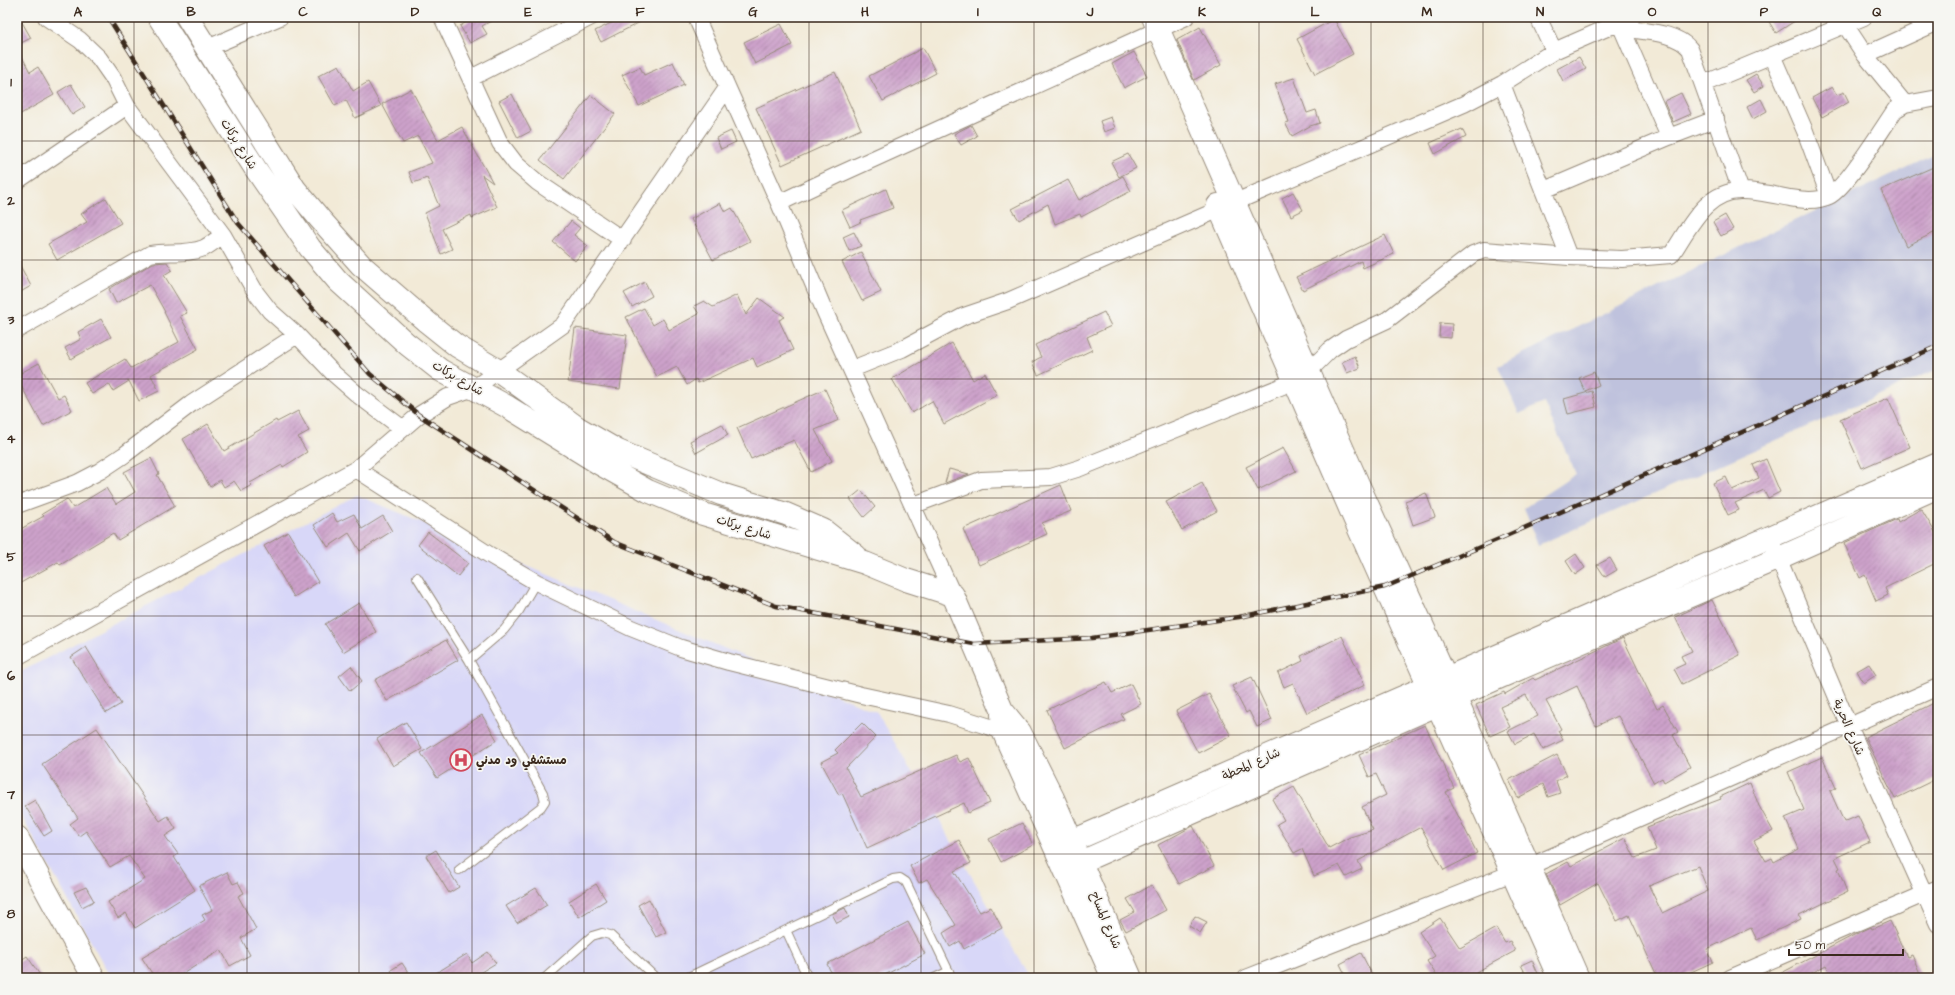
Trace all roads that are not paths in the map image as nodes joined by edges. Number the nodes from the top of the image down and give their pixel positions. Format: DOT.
graph roads {
  1 [pos="46,17"];
  2 [pos="159,17"];
  3 [pos="187,17"];
  4 [pos="280,17"];
  5 [pos="442,17"];
  6 [pos="591,17"];
  7 [pos="696,17"];
  8 [pos="1186,17"];
  9 [pos="1538,17"];
  10 [pos="1864,17"];
  11 [pos="1842,21"];
  12 [pos="1624,22"];
  13 [pos="1938,22"];
  14 [pos="1148,25"];
  15 [pos="205,49"];
  16 [pos="1554,51"];
  17 [pos="1772,55"];
  18 [pos="1865,55"];
  19 [pos="471,78"];
  20 [pos="1502,84"];
  21 [pos="1703,84"];
  22 [pos="727,88"];
  23 [pos="1938,98"];
  24 [pos="1905,104"];
  25 [pos="127,106"];
  26 [pos="1716,119"];
  27 [pos="1669,137"];
  28 [pos="17,181"];
  29 [pos="1544,190"];
  30 [pos="1741,191"];
  31 [pos="1829,196"];
  32 [pos="779,203"];
  33 [pos="1227,206"];
  34 [pos="223,235"];
  35 [pos="624,240"];
  36 [pos="1569,257"];
  37 [pos="17,330"];
  38 [pos="296,335"];
  39 [pos="852,369"];
  40 [pos="499,371"];
  41 [pos="1302,376"];
  42 [pos="474,388"];
  43 [pos="402,428"];
  44 [pos="1938,464"];
  45 [pos="356,469"];
  46 [pos="1938,486"];
  47 [pos="17,505"];
  48 [pos="914,505"];
  49 [pos="1770,537"];
  50 [pos="1779,558"];
  51 [pos="865,564"];
  52 [pos="416,577"];
  53 [pos="536,582"];
  54 [pos="953,595"];
  55 [pos="17,657"];
  56 [pos="469,660"];
  57 [pos="1938,687"];
  58 [pos="1442,691"];
  59 [pos="1009,724"];
  60 [pos="1849,726"];
  61 [pos="17,837"];
  62 [pos="1064,845"];
  63 [pos="1073,866"];
  64 [pos="1520,869"];
  65 [pos="459,870"];
  66 [pos="1931,891"];
  67 [pos="1938,924"];
  68 [pos="786,930"];
  69 [pos="951,974"];
  70 [pos="94,978"];
  71 [pos="545,978"];
  72 [pos="656,978"];
  73 [pos="686,978"];
  74 [pos="808,978"];
  75 [pos="934,978"];
  76 [pos="1113,978"];
  77 [pos="1130,978"];
  78 [pos="1246,978"];
  79 [pos="1559,978"];
  80 [pos="1578,978"];
  81 [pos="1730,978"];
  1 -- 25 [label="street"];
  2 -- 42 [label="main road, شارع بركات"];
  3 -- 15 [label="main road, شارع بركات"];
  4 -- 15 [label="street"];
  5 -- 19 [label="street"];
  6 -- 19 [label="street"];
  7 -- 22 [label="street"];
  8 -- 14 [label="street"];
  9 -- 16 [label="street"];
  10 -- 11 [label="street"];
  11 -- 17 [label="street"];
  11 -- 18 [label="street"];
  12 -- 16 [label="street"];
  12 -- 21 [label="street"];
  12 -- 27 [label="street"];
  13 -- 18 [label="street"];
  14 -- 32 [label="street"];
  14 -- 33 [label="main road"];
  15 -- 40 [label="main road, شارع بركات"];
  16 -- 20 [label="street"];
  17 -- 21 [label="street"];
  17 -- 31 [label="street"];
  18 -- 24 [label="street"];
  19 -- 35 [label="street"];
  20 -- 29 [label="street"];
  20 -- 33 [label="street"];
  21 -- 26 [label="street"];
  22 -- 32 [label="street"];
  22 -- 35 [label="street"];
  23 -- 24 [label="street"];
  24 -- 31 [label="street"];
  25 -- 28 [label="street"];
  25 -- 34 [label="street"];
  26 -- 27 [label="street"];
  26 -- 30 [label="street"];
  27 -- 29 [label="street"];
  29 -- 36 [label="street"];
  30 -- 31 [label="street"];
  30 -- 36 [label="street"];
  32 -- 39 [label="street"];
  33 -- 39 [label="street"];
  33 -- 41 [label="main road"];
  34 -- 37 [label="street"];
  34 -- 38 [label="street"];
  35 -- 40 [label="street"];
  36 -- 41 [label="street"];
  38 -- 43 [label="street"];
  38 -- 47 [label="street"];
  39 -- 48 [label="street"];
  40 -- 42 [label="street"];
  40 -- 51 [label="main road, شارع بركات"];
  41 -- 48 [label="street"];
  41 -- 58 [label="main road"];
  42 -- 43 [label="street"];
  42 -- 51 [label="main road, شارع بركات"];
  43 -- 45 [label="street"];
  44 -- 49 [label="main road"];
  45 -- 53 [label="street"];
  45 -- 55 [label="street"];
  46 -- 50 [label="main road"];
  48 -- 54 [label="street"];
  49 -- 50 [label="street, شارع الحرية"];
  49 -- 58 [label="main road"];
  50 -- 58 [label="main road"];
  50 -- 60 [label="street, شارع الحرية"];
  51 -- 54 [label="main road, شارع بركات"];
  52 -- 56 [label="lane"];
  53 -- 56 [label="lane"];
  53 -- 59 [label="street"];
  54 -- 59 [label="main road"];
  56 -- 65 [label="lane"];
  57 -- 60 [label="street"];
  58 -- 62 [label="main road, شارع المحطة"];
  58 -- 63 [label="main road, شارع المحطة"];
  58 -- 64 [label="main road"];
  59 -- 62 [label="main road"];
  60 -- 64 [label="street"];
  60 -- 66 [label="street, شارع الحرية"];
  61 -- 70 [label="main road"];
  62 -- 63 [label="main road"];
  63 -- 76 [label="main road, شارع المساح"];
  63 -- 77 [label="main road, شارع المساح"];
  64 -- 78 [label="street"];
  64 -- 79 [label="main road"];
  64 -- 80 [label="main road"];
  66 -- 67 [label="street, شارع الحرية"];
  66 -- 81 [label="street"];
  68 -- 69 [label="lane"];
  68 -- 73 [label="lane"];
  68 -- 74 [label="lane"];
  69 -- 75 [label="lane"];
  71 -- 72 [label="lane"];
}
